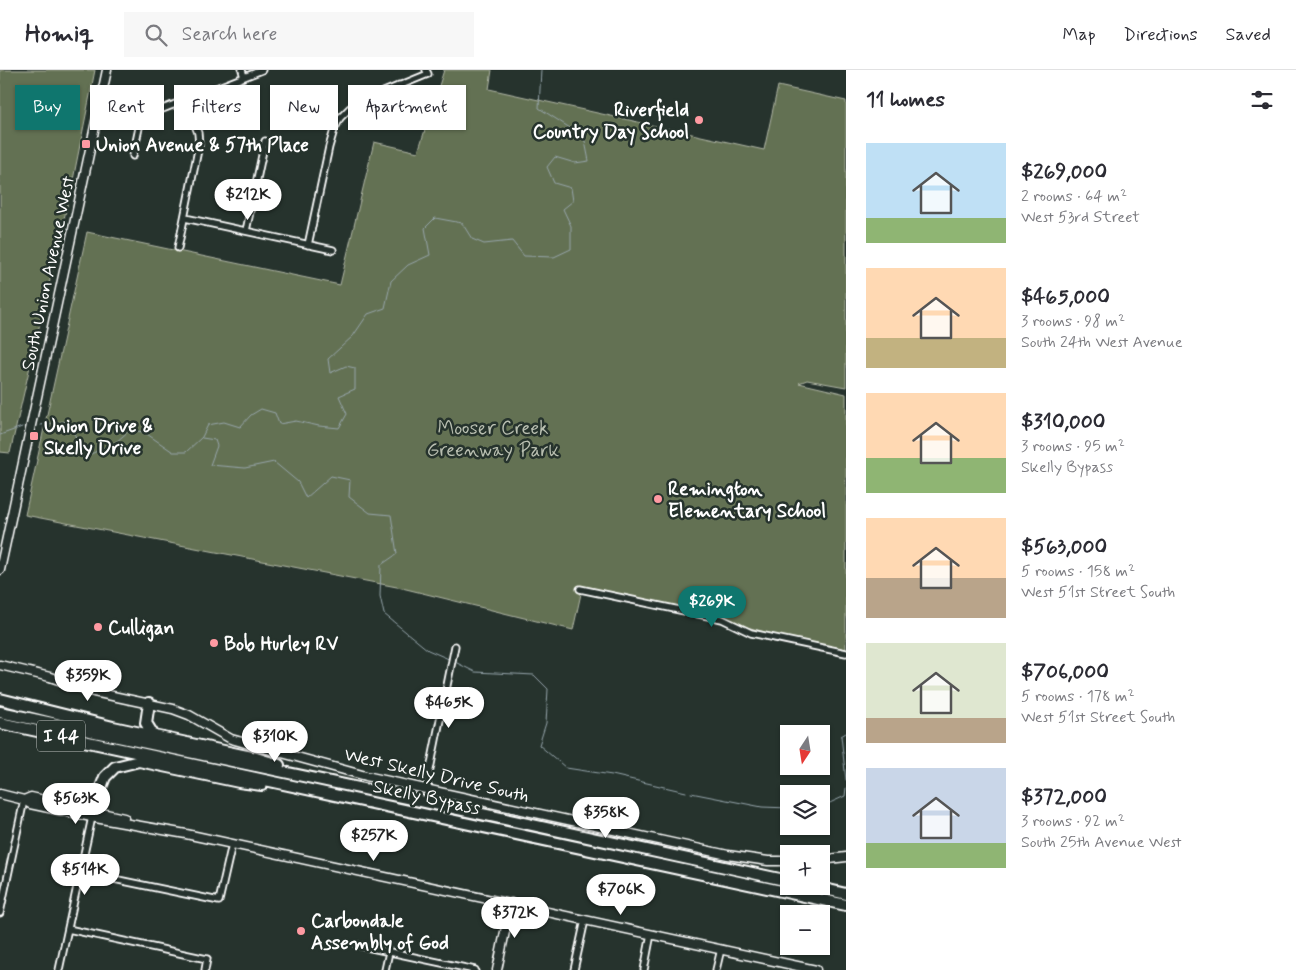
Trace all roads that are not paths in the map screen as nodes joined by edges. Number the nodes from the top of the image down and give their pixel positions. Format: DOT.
graph roads {
  1 [pos="107,70"];
  2 [pos="242,70"];
  3 [pos="262,70"];
  4 [pos="427,72"];
  5 [pos="244,77"];
  6 [pos="104,85"];
  7 [pos="225,85"];
  8 [pos="400,85"];
  9 [pos="348,110"];
  10 [pos="95,130"];
  11 [pos="139,130"];
  12 [pos="197,130"];
  13 [pos="265,140"];
  14 [pos="133,156"];
  15 [pos="185,218"];
  16 [pos="246,231"];
  17 [pos="308,245"];
  18 [pos="178,248"];
  19 [pos="333,250"];
  20 [pos="0,570"];
  21 [pos="580,589"];
  22 [pos="455,646"];
  23 [pos="846,653"];
  24 [pos="0,665"];
  25 [pos="0,698"];
  26 [pos="149,703"];
  27 [pos="0,712"];
  28 [pos="0,723"];
  29 [pos="154,736"];
  30 [pos="325,780"];
  31 [pos="426,789"];
  32 [pos="322,792"];
  33 [pos="0,794"];
  34 [pos="24,800"];
  35 [pos="92,814"];
  36 [pos="232,844"];
  37 [pos="846,857"];
  38 [pos="830,859"];
  39 [pos="780,861"];
  40 [pos="80,872"];
  41 [pos="780,878"];
  42 [pos="830,884"];
  43 [pos="846,886"];
  44 [pos="830,890"];
  45 [pos="846,894"];
  46 [pos="511,903"];
  47 [pos="846,905"];
  48 [pos="0,913"];
  49 [pos="585,920"];
  50 [pos="68,929"];
  51 [pos="651,934"];
  52 [pos="357,945"];
  53 [pos="721,949"];
  54 [pos="389,952"];
  55 [pos="791,967"];
  56 [pos="454,968"];
  57 [pos="60,970"];
  58 [pos="205,970"];
  59 [pos="385,970"];
  60 [pos="475,970"];
  61 [pos="497,970"];
  62 [pos="574,970"];
  63 [pos="644,970"];
  64 [pos="716,970"];
  65 [pos="816,970"];
  1 -- 6 [label="street, South Union Avenue West"];
  2 -- 5 [label="street"];
  3 -- 5 [label="street"];
  4 -- 8 [label="street"];
  5 -- 7 [label="street"];
  9 -- 17 [label="street"];
  10 -- 20 [label="street, South Union Avenue West"];
  11 -- 14 [label="street"];
  12 -- 15 [label="street"];
  13 -- 16 [label="street"];
  15 -- 16 [label="street"];
  15 -- 18 [label="street"];
  16 -- 17 [label="street"];
  17 -- 19 [label="street"];
  21 -- 23 [label="street"];
  22 -- 31 [label="street"];
  24 -- 26 [label="street, West Skelly Drive South"];
  25 -- 29 [label="highway"];
  26 -- 29 [label="highway"];
  26 -- 31 [label="street, West Skelly Drive South"];
  27 -- 30 [label="highway, Skelly Bypass / I 44"];
  28 -- 32 [label="highway, Skelly Bypass / I 44"];
  29 -- 30 [label="highway"];
  30 -- 41 [label="highway, Skelly Bypass / I 44"];
  31 -- 39 [label="street, West Skelly Drive South"];
  32 -- 35 [label="highway"];
  32 -- 47 [label="highway, Skelly Bypass / I 44"];
  33 -- 34 [label="street"];
  34 -- 35 [label="street"];
  34 -- 48 [label="street"];
  35 -- 36 [label="street"];
  35 -- 40 [label="street"];
  36 -- 40 [label="street"];
  36 -- 46 [label="street"];
  37 -- 38 [label="street"];
  40 -- 50 [label="street"];
  42 -- 43 [label="highway"];
  44 -- 45 [label="highway"];
  46 -- 49 [label="street"];
  46 -- 61 [label="street"];
  49 -- 51 [label="street"];
  49 -- 62 [label="street"];
  50 -- 57 [label="street"];
  50 -- 58 [label="street"];
  51 -- 53 [label="street"];
  51 -- 63 [label="street"];
  52 -- 54 [label="street"];
  53 -- 55 [label="street"];
  53 -- 64 [label="street"];
  54 -- 56 [label="street"];
  54 -- 59 [label="street"];
  55 -- 65 [label="street"];
  56 -- 60 [label="street"];
}
